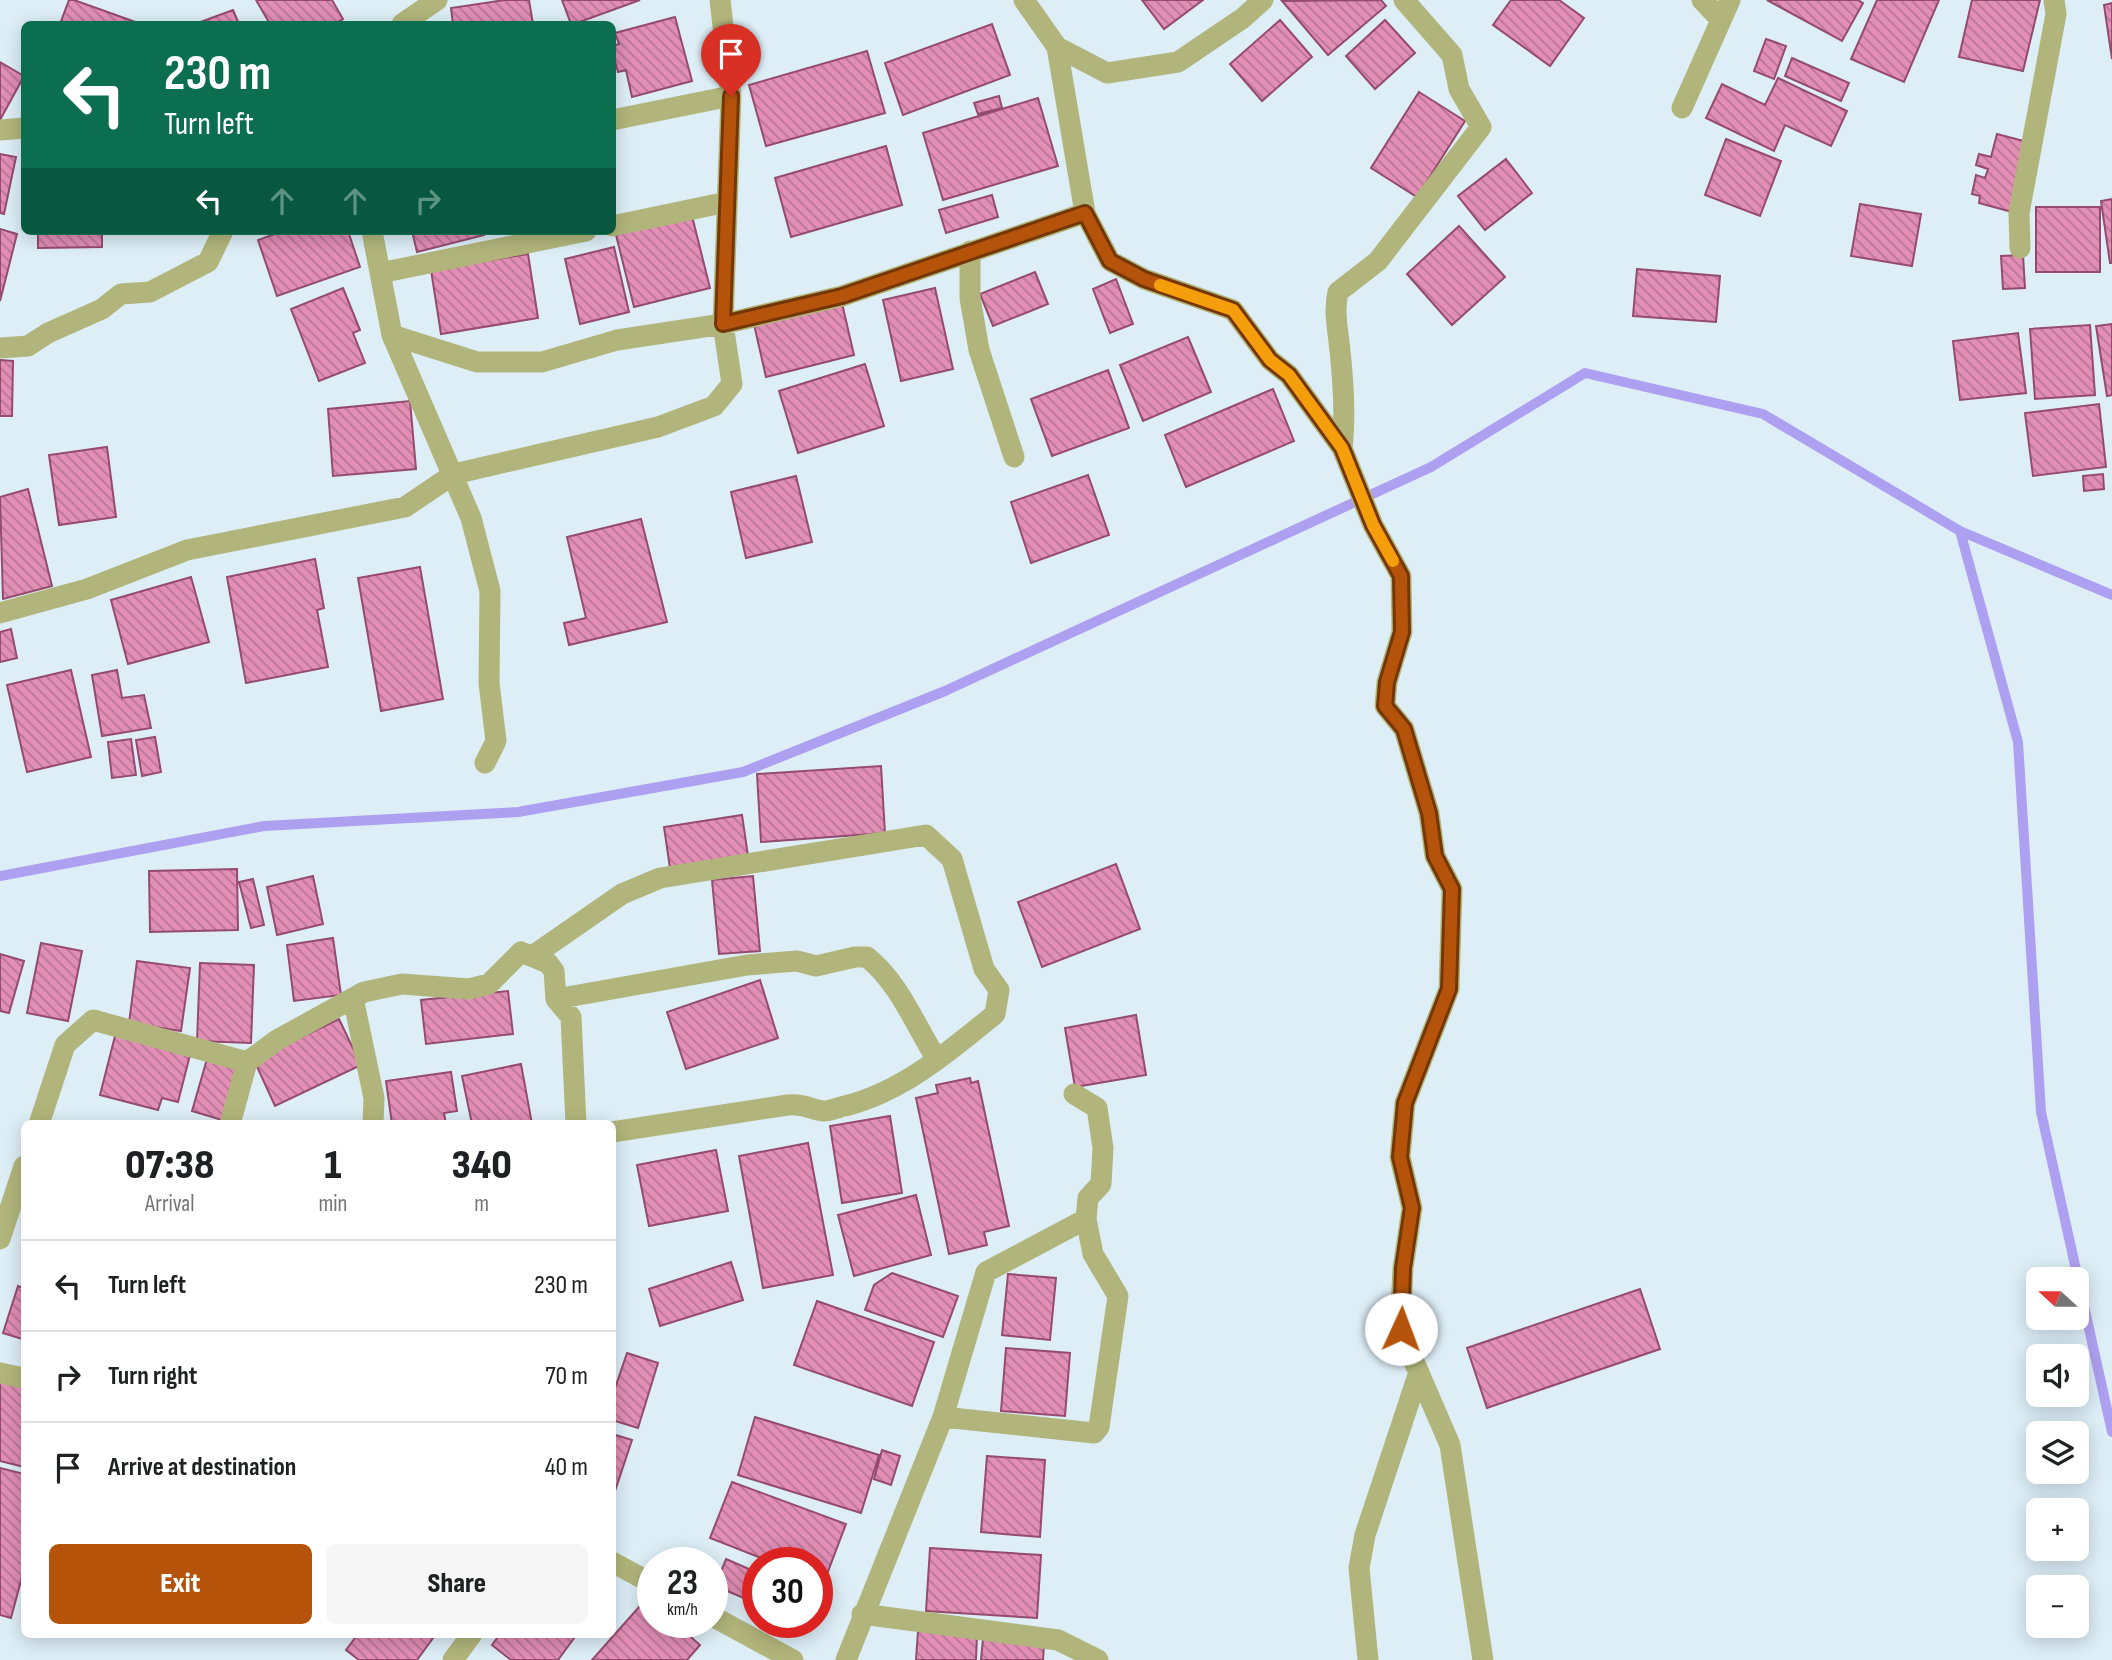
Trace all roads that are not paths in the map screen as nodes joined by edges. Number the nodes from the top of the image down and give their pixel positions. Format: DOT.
graph roads {
  1 [pos="438,0"];
  2 [pos="720,0"];
  3 [pos="1024,0"];
  4 [pos="1263,0"];
  5 [pos="1404,0"];
  6 [pos="1702,0"];
  7 [pos="1730,0"];
  8 [pos="2054,0"];
  9 [pos="1721,20"];
  10 [pos="406,21"];
  11 [pos="1057,47"];
  12 [pos="731,96"];
  13 [pos="1682,108"];
  14 [pos="616,119"];
  15 [pos="21,128"];
  16 [pos="0,130"];
  17 [pos="727,202"];
  18 [pos="1085,213"];
  19 [pos="616,225"];
  20 [pos="221,235"];
  21 [pos="373,235"];
  22 [pos="566,235"];
  23 [pos="2020,248"];
  24 [pos="970,251"];
  25 [pos="380,273"];
  26 [pos="723,324"];
  27 [pos="392,335"];
  28 [pos="0,348"];
  29 [pos="1342,448"];
  30 [pos="1014,457"];
  31 [pos="454,474"];
  32 [pos="0,613"];
  33 [pos="485,763"];
  34 [pos="534,955"];
  35 [pos="353,998"];
  36 [pos="556,999"];
  37 [pos="936,1058"];
  38 [pos="247,1062"];
  39 [pos="1074,1094"];
  40 [pos="40,1120"];
  41 [pos="231,1120"];
  42 [pos="373,1120"];
  43 [pos="576,1120"];
  44 [pos="616,1130"];
  45 [pos="21,1175"];
  46 [pos="1086,1219"];
  47 [pos="0,1239"];
  48 [pos="1419,1372"];
  49 [pos="0,1373"];
  50 [pos="21,1377"];
  51 [pos="943,1417"];
  52 [pos="616,1564"];
  53 [pos="637,1575"];
  54 [pos="862,1614"];
  55 [pos="728,1625"];
  56 [pos="469,1638"];
  57 [pos="453,1660"];
  58 [pos="793,1660"];
  59 [pos="846,1660"];
  60 [pos="1098,1660"];
  61 [pos="1368,1660"];
  62 [pos="1483,1660"];
  1 -- 10 [label="street"];
  2 -- 12 [label="street"];
  3 -- 11 [label="street"];
  4 -- 11 [label="street"];
  5 -- 29 [label="street"];
  6 -- 9 [label="street"];
  7 -- 9 [label="street"];
  8 -- 23 [label="street"];
  9 -- 13 [label="street"];
  11 -- 18 [label="street"];
  12 -- 14 [label="street"];
  12 -- 17 [label="street"];
  15 -- 16 [label="street"];
  17 -- 19 [label="street"];
  17 -- 26 [label="street"];
  18 -- 24 [label="street"];
  18 -- 29 [label="street"];
  20 -- 28 [label="street"];
  21 -- 25 [label="street"];
  22 -- 25 [label="street"];
  24 -- 26 [label="street"];
  24 -- 30 [label="street"];
  25 -- 27 [label="street"];
  26 -- 27 [label="street"];
  26 -- 31 [label="street"];
  27 -- 31 [label="street"];
  29 -- 48 [label="street"];
  31 -- 32 [label="street"];
  31 -- 33 [label="street"];
  34 -- 35 [label="street"];
  34 -- 36 [label="street"];
  34 -- 37 [label="street"];
  35 -- 38 [label="street"];
  35 -- 42 [label="street"];
  36 -- 37 [label="street"];
  36 -- 43 [label="street"];
  37 -- 44 [label="street"];
  38 -- 40 [label="street"];
  38 -- 41 [label="street"];
  39 -- 46 [label="street"];
  45 -- 47 [label="street"];
  46 -- 51 [label="street"];
  46 -- 51 [label="street"];
  48 -- 61 [label="street"];
  48 -- 62 [label="street"];
  49 -- 50 [label="street"];
  51 -- 54 [label="street"];
  52 -- 53 [label="street"];
  54 -- 59 [label="street"];
  54 -- 60 [label="street"];
  55 -- 58 [label="street"];
  56 -- 57 [label="street"];
}
